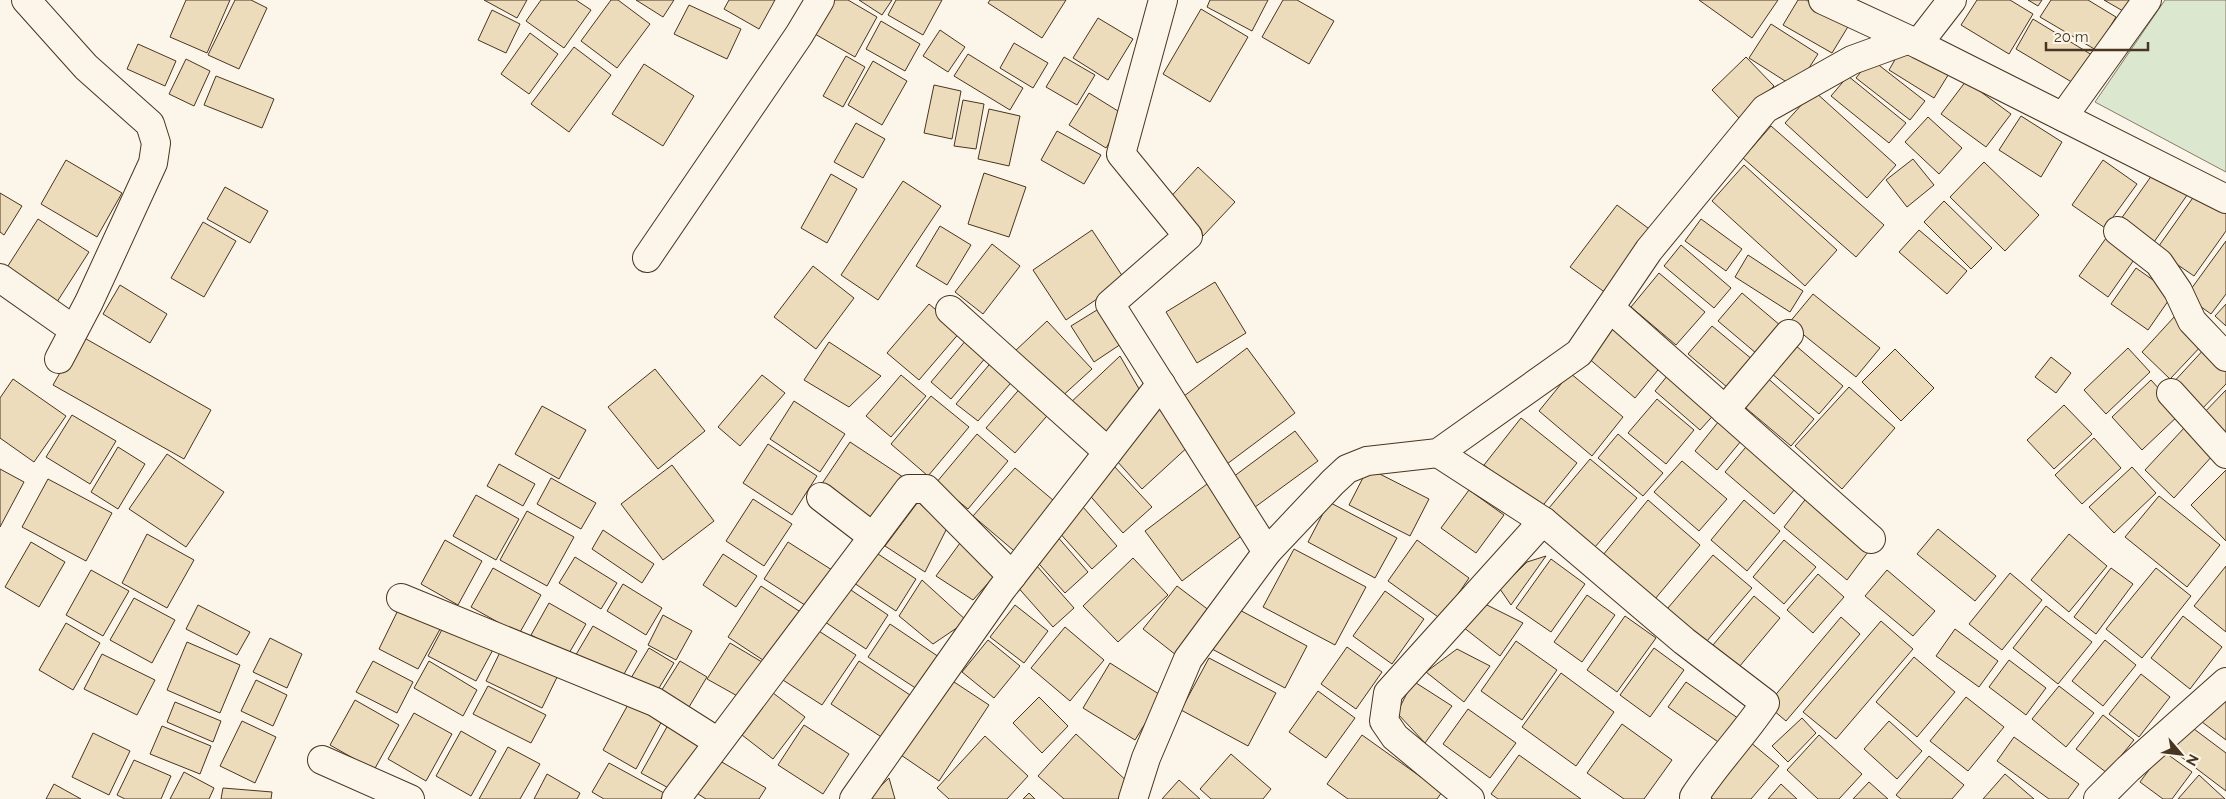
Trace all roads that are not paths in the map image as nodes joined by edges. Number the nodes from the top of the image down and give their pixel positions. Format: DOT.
graph roads {
  1 [pos="26,0"];
  2 [pos="820,0"];
  3 [pos="1163,0"];
  4 [pos="1822,0"];
  5 [pos="1952,0"];
  6 [pos="2148,0"];
  7 [pos="1912,42"];
  8 [pos="2064,117"];
  9 [pos="2226,199"];
  10 [pos="2118,231"];
  11 [pos="647,258"];
  12 [pos="0,278"];
  13 [pos="1610,308"];
  14 [pos="950,310"];
  15 [pos="74,330"];
  16 [pos="1789,334"];
  17 [pos="2226,357"];
  18 [pos="59,359"];
  19 [pos="1161,384"];
  20 [pos="2171,393"];
  21 [pos="1725,410"];
  22 [pos="1108,452"];
  23 [pos="1438,453"];
  24 [pos="2226,454"];
  25 [pos="821,497"];
  26 [pos="1543,520"];
  27 [pos="873,537"];
  28 [pos="1871,539"];
  29 [pos="1267,552"];
  30 [pos="1012,576"];
  31 [pos="401,598"];
  32 [pos="2226,682"];
  33 [pos="718,742"];
  34 [pos="322,760"];
  35 [pos="2114,794"];
  36 [pos="410,799"];
  37 [pos="676,799"];
  38 [pos="854,799"];
  39 [pos="1132,799"];
  40 [pos="1470,799"];
  41 [pos="1696,799"];
  1 -- 15 [label="street"];
  2 -- 11 [label="street"];
  3 -- 19 [label="street"];
  4 -- 7 [label="street"];
  5 -- 7 [label="street"];
  6 -- 8 [label="street"];
  7 -- 8 [label="street"];
  7 -- 13 [label="street"];
  8 -- 9 [label="street"];
  10 -- 17 [label="street"];
  12 -- 15 [label="street"];
  13 -- 21 [label="street"];
  13 -- 23 [label="street"];
  14 -- 22 [label="street"];
  15 -- 18 [label="street"];
  16 -- 21 [label="street"];
  19 -- 22 [label="street"];
  19 -- 29 [label="street"];
  20 -- 24 [label="street"];
  21 -- 28 [label="street"];
  22 -- 30 [label="street"];
  23 -- 26 [label="street"];
  23 -- 29 [label="street"];
  25 -- 27 [label="street"];
  26 -- 40 [label="street"];
  26 -- 41 [label="street"];
  27 -- 30 [label="street"];
  27 -- 33 [label="street"];
  29 -- 39 [label="street"];
  30 -- 38 [label="street"];
  31 -- 33 [label="street"];
  32 -- 35 [label="street"];
  33 -- 37 [label="street"];
  34 -- 36 [label="street"];
}
